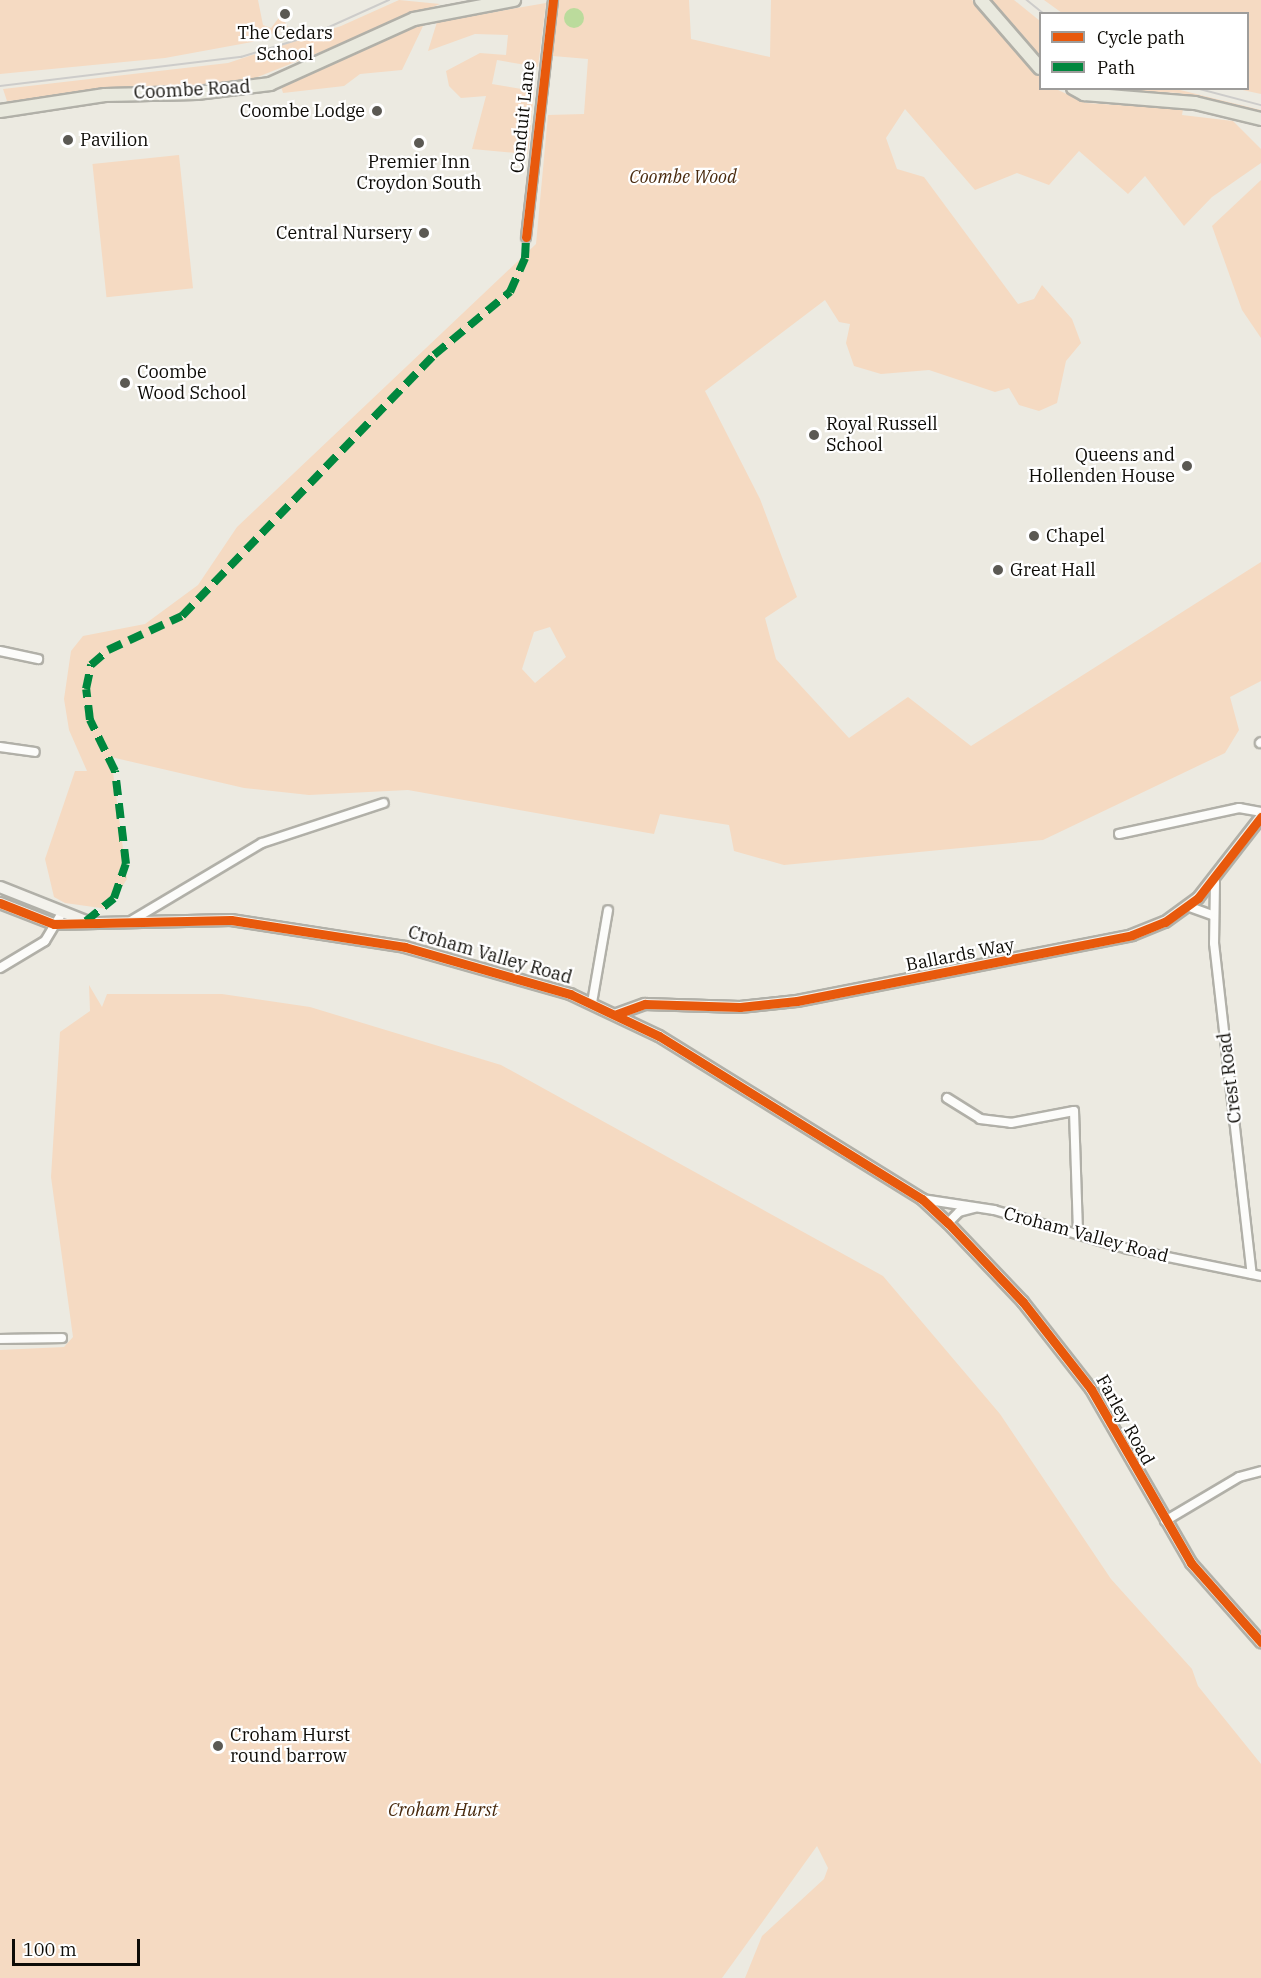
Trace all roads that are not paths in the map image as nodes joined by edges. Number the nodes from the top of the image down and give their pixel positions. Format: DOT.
graph roads {
  1 [pos="514,0"];
  2 [pos="554,0"];
  3 [pos="981,0"];
  4 [pos="1039,66"];
  5 [pos="1077,90"];
  6 [pos="0,111"];
  7 [pos="1261,119"];
  8 [pos="526,237"];
  9 [pos="0,651"];
  10 [pos="38,659"];
  11 [pos="0,747"];
  12 [pos="35,752"];
  13 [pos="384,803"];
  14 [pos="1261,812"];
  15 [pos="1261,817"];
  16 [pos="1119,834"];
  17 [pos="1215,882"];
  18 [pos="0,887"];
  19 [pos="0,903"];
  20 [pos="1187,906"];
  21 [pos="608,910"];
  22 [pos="1212,915"];
  23 [pos="60,918"];
  24 [pos="131,921"];
  25 [pos="0,968"];
  26 [pos="592,1003"];
  27 [pos="617,1014"];
  28 [pos="947,1098"];
  29 [pos="922,1199"];
  30 [pos="981,1207"];
  31 [pos="948,1223"];
  32 [pos="1078,1232"];
  33 [pos="1252,1274"];
  34 [pos="1261,1276"];
  35 [pos="62,1338"];
  36 [pos="0,1339"];
  37 [pos="1261,1471"];
  38 [pos="1165,1521"];
  39 [pos="1261,1642"];
  1 -- 6 [label="main road, Coombe Road"];
  2 -- 8 [label="street, Conduit Lane"];
  3 -- 4 [label="main road"];
  5 -- 7 [label="main road"];
  9 -- 10 [label="street"];
  11 -- 12 [label="street"];
  13 -- 24 [label="street"];
  14 -- 16 [label="street"];
  15 -- 17 [label="street, Ballards Way"];
  17 -- 20 [label="street, Ballards Way"];
  17 -- 22 [label="street, Crest Road"];
  18 -- 23 [label="street, Croham Valley Road"];
  19 -- 23 [label="street, Croham Valley Road"];
  20 -- 22 [label="street"];
  20 -- 27 [label="street, Ballards Way"];
  21 -- 26 [label="street"];
  22 -- 33 [label="street, Crest Road"];
  23 -- 24 [label="street, Croham Valley Road"];
  23 -- 25 [label="street"];
  24 -- 26 [label="street, Croham Valley Road"];
  26 -- 27 [label="street, Croham Valley Road"];
  27 -- 29 [label="street, Croham Valley Road"];
  28 -- 32 [label="street"];
  29 -- 30 [label="street, Croham Valley Road"];
  29 -- 31 [label="street, Farley Road"];
  30 -- 31 [label="street, Croham Valley Road"];
  30 -- 32 [label="street, Croham Valley Road"];
  31 -- 38 [label="street, Farley Road"];
  32 -- 33 [label="street, Croham Valley Road"];
  33 -- 34 [label="street, Croham Valley Road"];
  35 -- 36 [label="street"];
  37 -- 38 [label="street"];
  38 -- 39 [label="street, Farley Road"];
}
